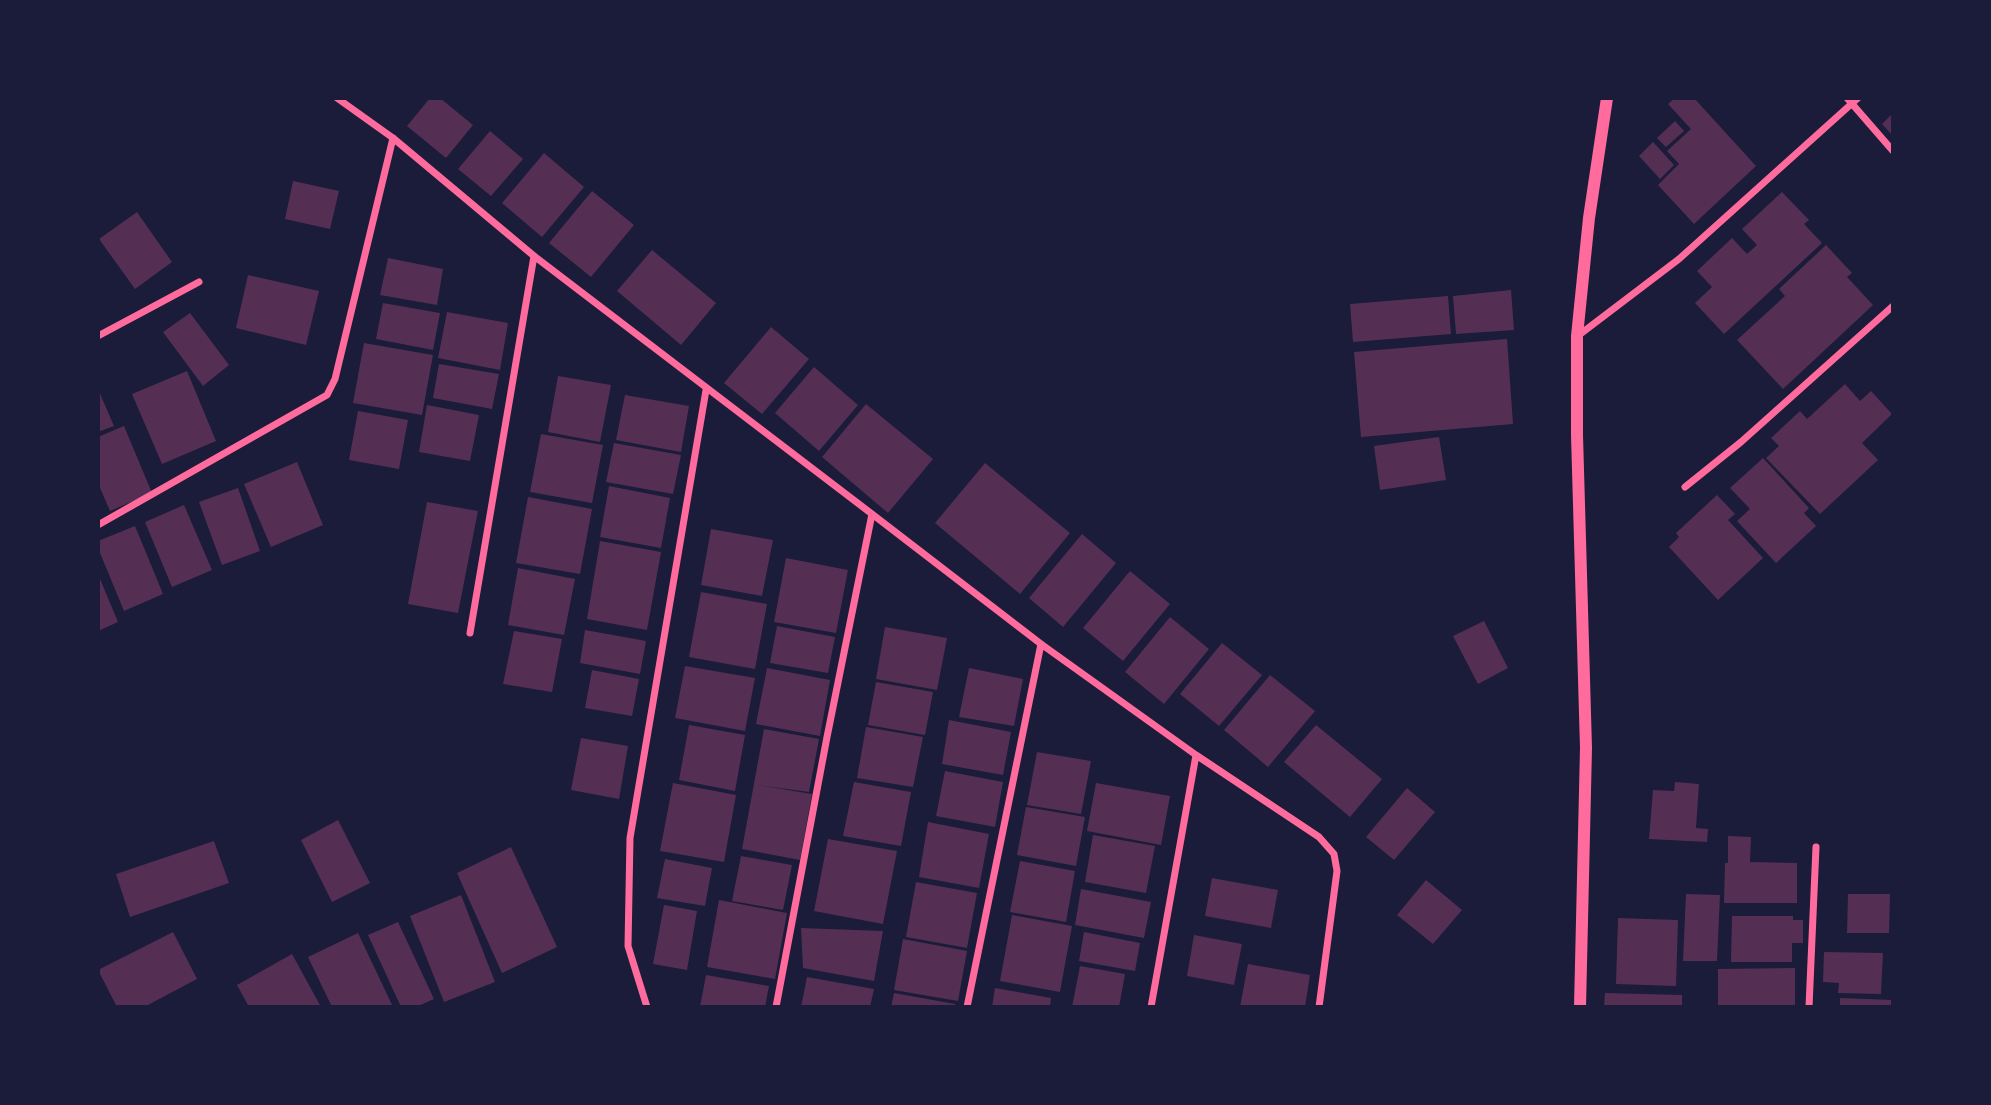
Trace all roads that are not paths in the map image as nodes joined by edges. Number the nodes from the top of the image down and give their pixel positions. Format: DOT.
graph roads {
  1 [pos="337,98"];
  2 [pos="1607,98"];
  3 [pos="1852,100"];
  4 [pos="393,138"];
  5 [pos="1893,150"];
  6 [pos="534,256"];
  7 [pos="199,282"];
  8 [pos="1893,306"];
  9 [pos="98,336"];
  10 [pos="1577,336"];
  11 [pos="706,390"];
  12 [pos="1685,487"];
  13 [pos="872,514"];
  14 [pos="98,525"];
  15 [pos="470,634"];
  16 [pos="1041,644"];
  17 [pos="1196,755"];
  18 [pos="1816,847"];
  19 [pos="647,1007"];
  20 [pos="776,1007"];
  21 [pos="967,1007"];
  22 [pos="1151,1007"];
  23 [pos="1319,1007"];
  24 [pos="1580,1007"];
  25 [pos="1809,1007"];
  1 -- 4 [label="street"];
  2 -- 10 [label="street"];
  3 -- 5 [label="street"];
  3 -- 10 [label="street"];
  4 -- 6 [label="street"];
  4 -- 14 [label="street"];
  6 -- 11 [label="street"];
  6 -- 15 [label="street"];
  7 -- 9 [label="street"];
  8 -- 12 [label="street"];
  10 -- 24 [label="street"];
  11 -- 13 [label="street"];
  11 -- 19 [label="street"];
  13 -- 16 [label="street"];
  13 -- 20 [label="street"];
  16 -- 17 [label="street"];
  16 -- 21 [label="street"];
  17 -- 22 [label="street"];
  17 -- 23 [label="street"];
  18 -- 25 [label="street"];
}
